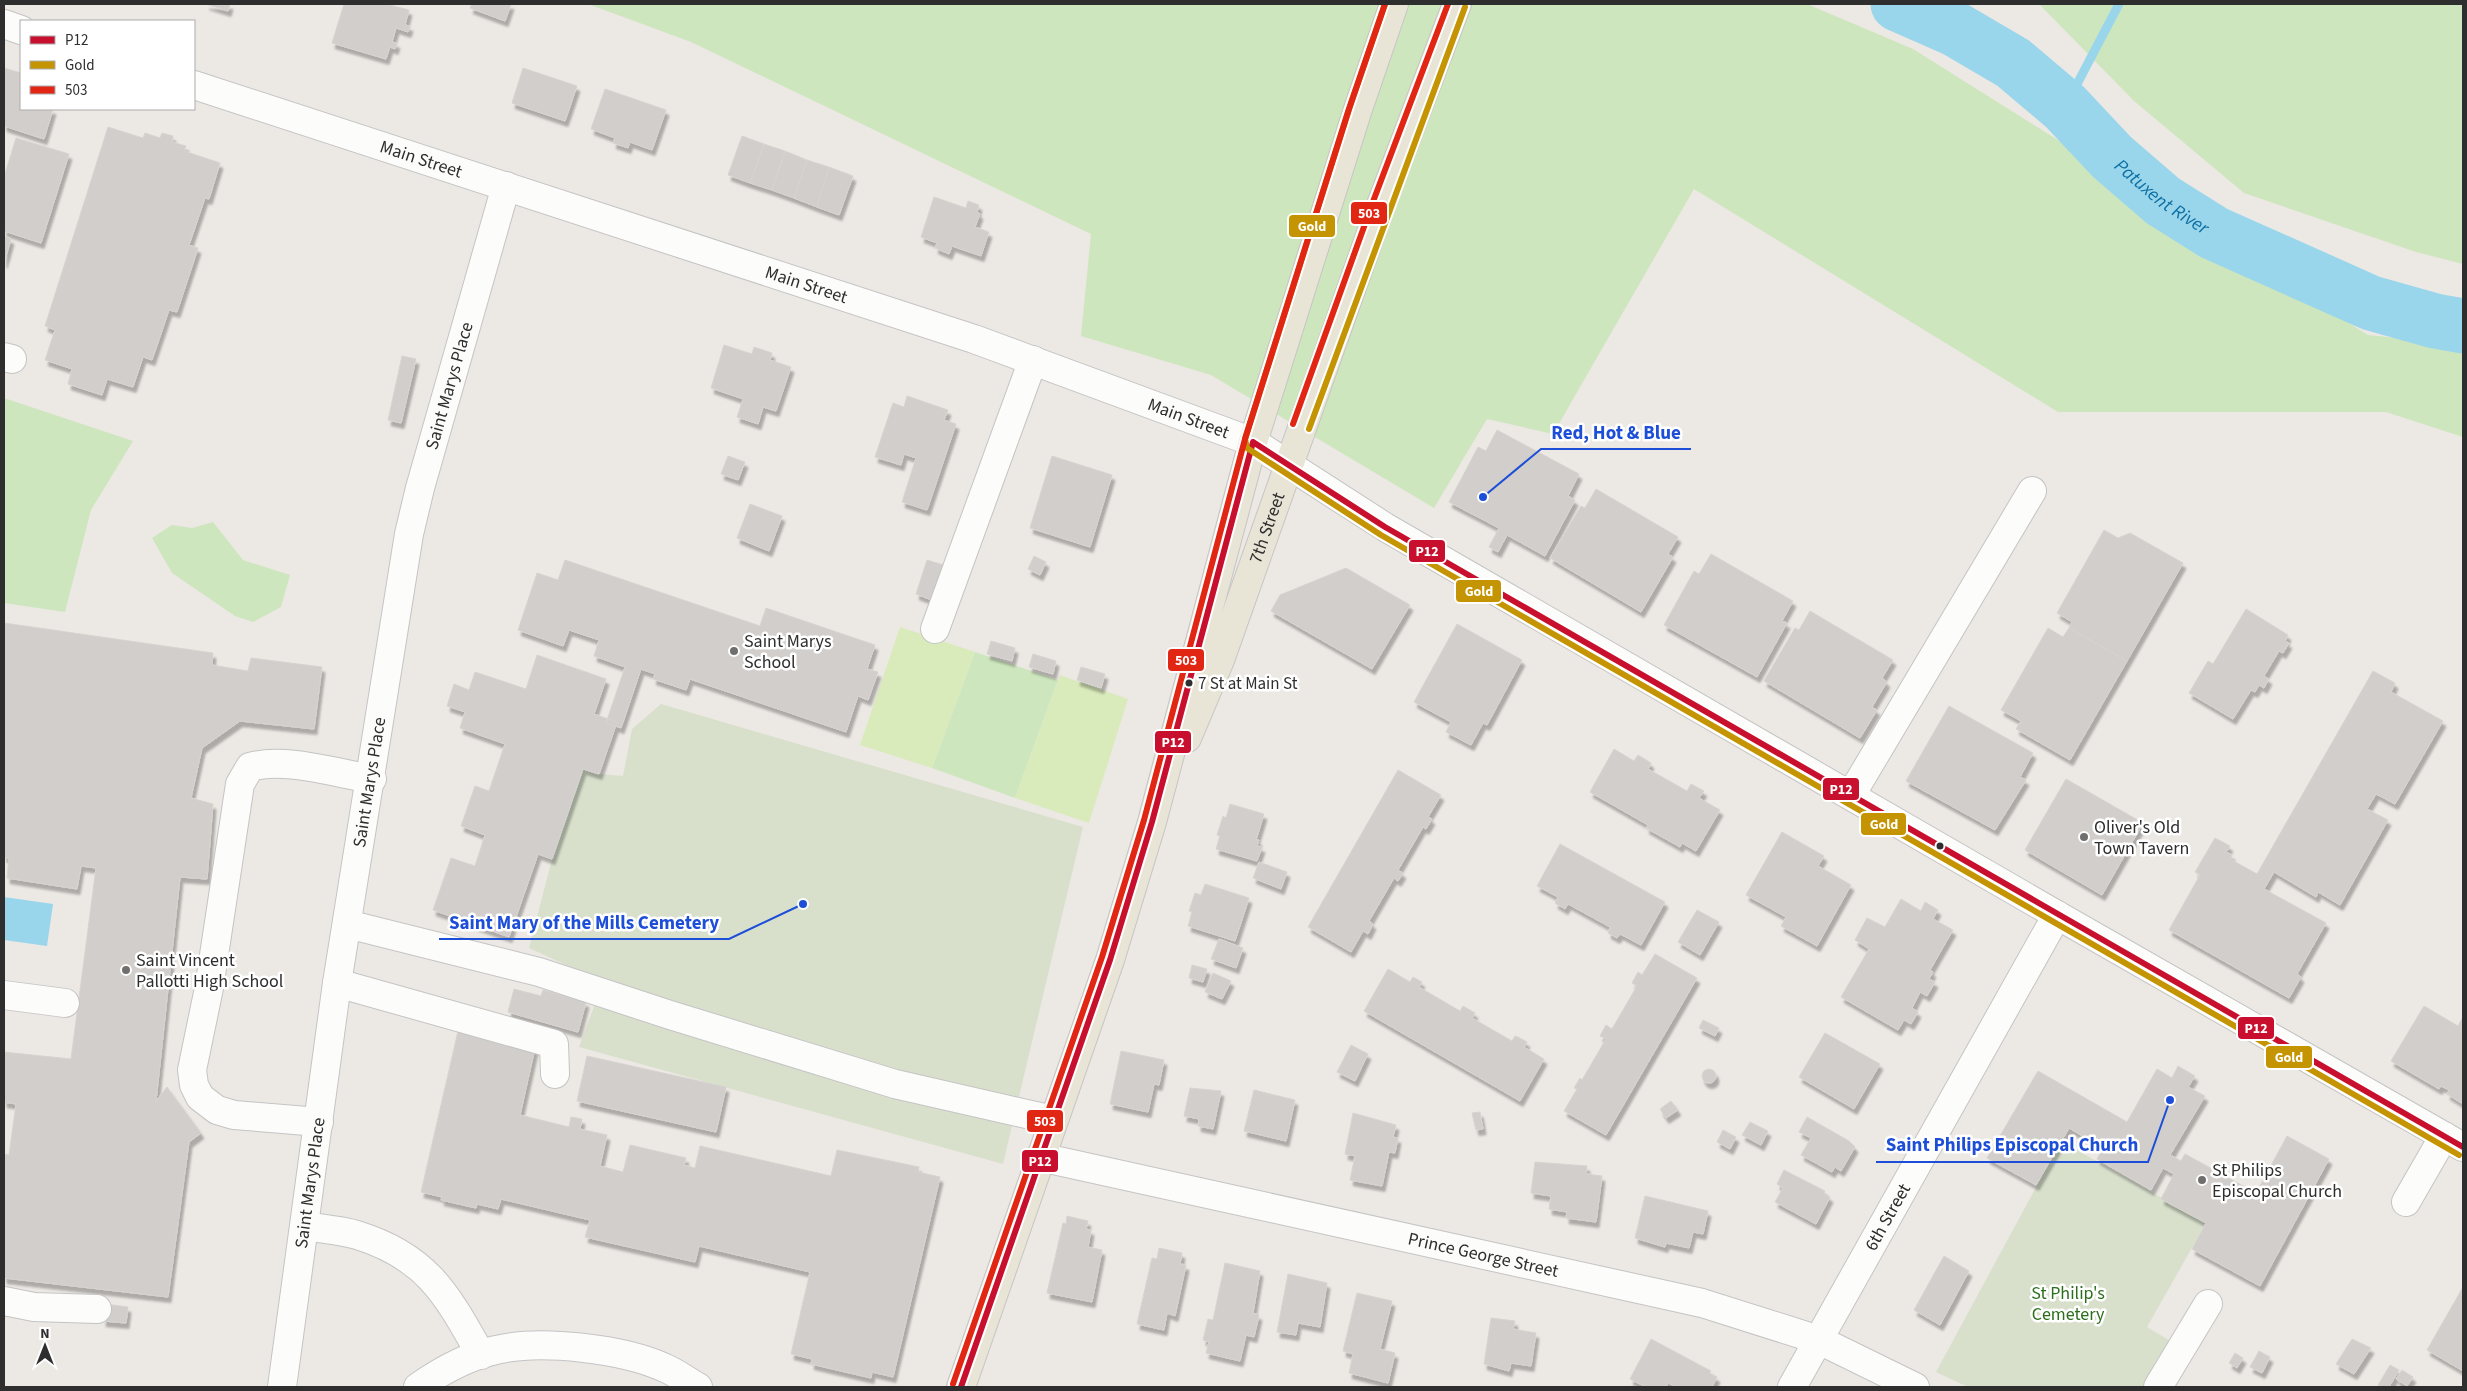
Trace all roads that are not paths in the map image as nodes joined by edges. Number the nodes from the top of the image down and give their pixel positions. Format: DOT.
graph roads {
  1 [pos="1457,4"];
  2 [pos="1392,9"];
  3 [pos="4,24"];
  4 [pos="20,30"];
  5 [pos="195,86"];
  6 [pos="506,186"];
  7 [pos="1033,360"];
  8 [pos="1253,442"];
  9 [pos="1287,465"];
  10 [pos="2032,491"];
  11 [pos="934,629"];
  12 [pos="372,779"];
  13 [pos="1851,795"];
  14 [pos="1152,822"];
  15 [pos="2057,915"];
  16 [pos="347,924"];
  17 [pos="337,983"];
  18 [pos="4,995"];
  19 [pos="64,1002"];
  20 [pos="555,1074"];
  21 [pos="1053,1120"];
  22 [pos="319,1122"];
  23 [pos="2454,1141"];
  24 [pos="1040,1157"];
  25 [pos="2406,1202"];
  26 [pos="305,1226"];
  27 [pos="4,1301"];
  28 [pos="2208,1304"];
  29 [pos="97,1309"];
  30 [pos="1819,1340"];
  31 [pos="481,1355"];
  32 [pos="282,1387"];
  33 [pos="418,1387"];
  34 [pos="698,1387"];
  35 [pos="961,1387"];
  36 [pos="1792,1387"];
  37 [pos="1915,1387"];
  38 [pos="2158,1387"];
  1 -- 9 [label="main road, 7th Street"];
  2 -- 8 [label="main road, 7th Street"];
  3 -- 4 [label="street"];
  5 -- 6 [label="street, Main Street"];
  6 -- 7 [label="street, Main Street"];
  6 -- 12 [label="street, Saint Marys Place"];
  7 -- 8 [label="street, Main Street"];
  7 -- 11 [label="street"];
  8 -- 9 [label="street, Main Street"];
  8 -- 14 [label="main road, 7th Street"];
  9 -- 13 [label="street, Main Street"];
  9 -- 14 [label="main road, 7th Street"];
  10 -- 13 [label="street"];
  12 -- 16 [label="street, Saint Marys Place"];
  12 -- 22 [label="street"];
  13 -- 15 [label="street, Main Street"];
  14 -- 21 [label="main road, 7th Street"];
  15 -- 23 [label="street, Main Street"];
  15 -- 30 [label="street, 6th Street"];
  16 -- 17 [label="street, Saint Marys Place"];
  16 -- 21 [label="street"];
  17 -- 20 [label="street"];
  17 -- 22 [label="street, Saint Marys Place"];
  18 -- 19 [label="street"];
  21 -- 24 [label="main road, 7th Street"];
  22 -- 26 [label="street, Saint Marys Place"];
  23 -- 25 [label="street"];
  24 -- 30 [label="street, Prince George Street"];
  24 -- 35 [label="main road, 7th Street"];
  26 -- 31 [label="street"];
  26 -- 32 [label="street, Saint Marys Place"];
  27 -- 29 [label="street"];
  28 -- 38 [label="street"];
  30 -- 36 [label="street, 6th Street"];
  30 -- 37 [label="street, Prince George Street"];
  31 -- 33 [label="street"];
  31 -- 34 [label="street"];
}
